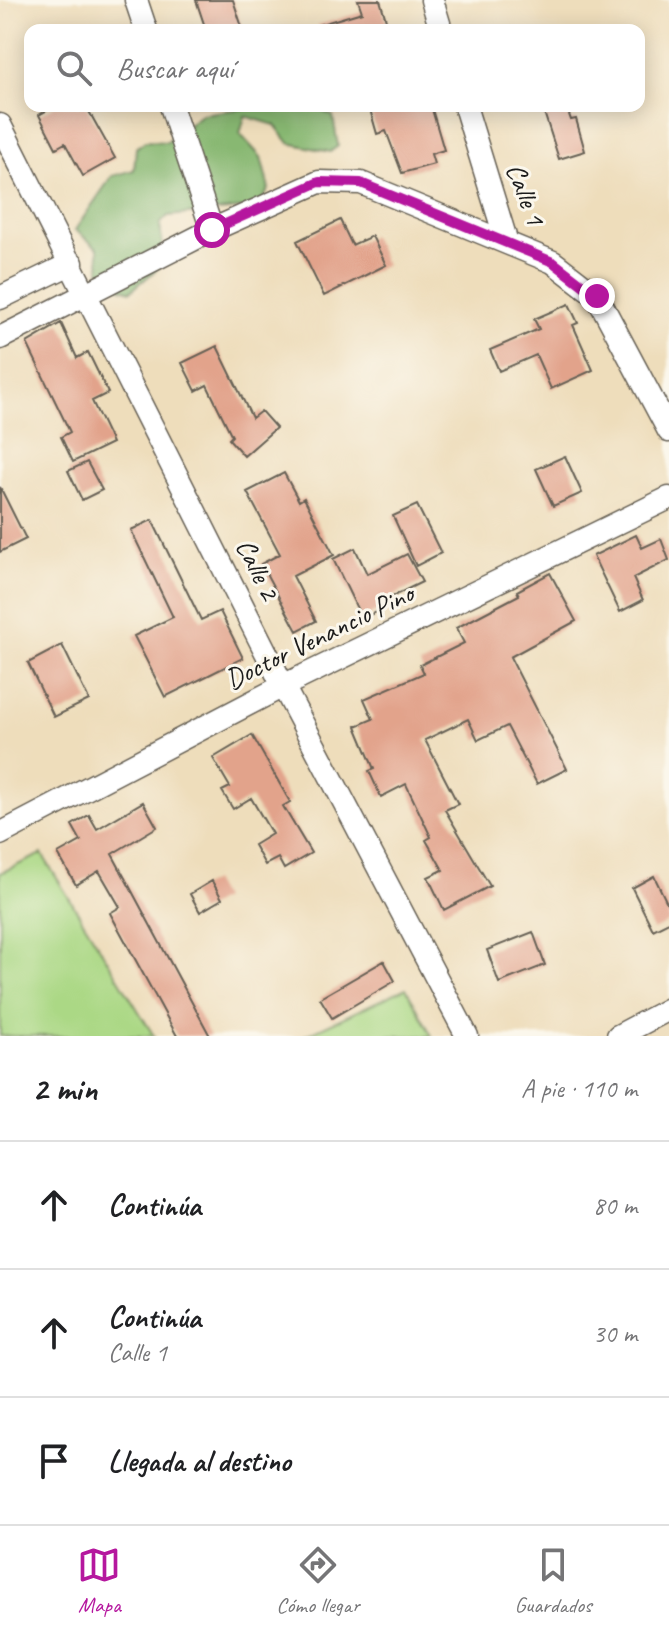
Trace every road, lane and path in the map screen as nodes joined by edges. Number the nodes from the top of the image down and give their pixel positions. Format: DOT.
graph roads {
  1 [pos="136,0"];
  2 [pos="432,0"];
  3 [pos="144,24"];
  4 [pos="439,24"];
  5 [pos="173,112"];
  6 [pos="467,112"];
  7 [pos="0,125"];
  8 [pos="212,230"];
  9 [pos="507,243"];
  10 [pos="72,263"];
  11 [pos="88,296"];
  12 [pos="0,298"];
  13 [pos="0,338"];
  14 [pos="669,431"];
  15 [pos="669,498"];
  16 [pos="283,686"];
  17 [pos="0,834"];
  18 [pos="669,1009"];
  19 [pos="467,1036"];
  20 [pos="618,1036"];
  1 -- 3 [label="street"];
  2 -- 4 [label="street"];
  5 -- 8 [label="street"];
  6 -- 9 [label="street, Calle 1"];
  7 -- 10 [label="street, Calle 2"];
  8 -- 9 [label="street"];
  8 -- 11 [label="street"];
  9 -- 14 [label="street, Calle 1"];
  10 -- 11 [label="street, Calle 2"];
  10 -- 12 [label="street"];
  11 -- 13 [label="street"];
  11 -- 16 [label="street, Calle 2"];
  15 -- 16 [label="street, Doctor Venancio Pino"];
  16 -- 17 [label="street, Doctor Venancio Pino"];
  16 -- 19 [label="street, Calle 2"];
  18 -- 20 [label="street"];
}
